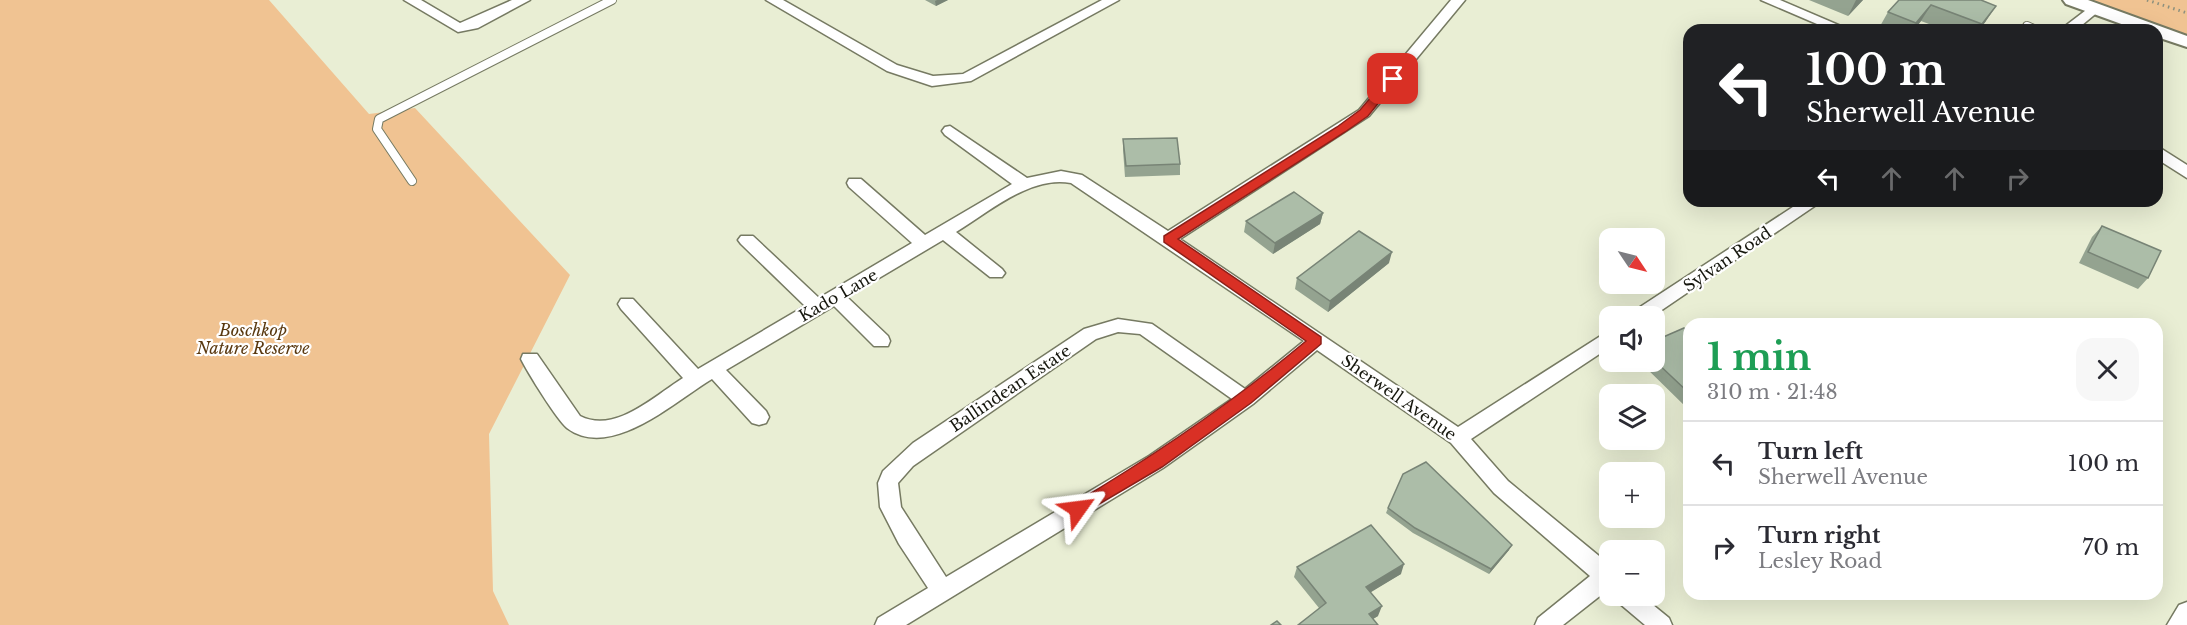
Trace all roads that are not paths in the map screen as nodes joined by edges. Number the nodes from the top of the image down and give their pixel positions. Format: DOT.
graph roads {
  1 [pos="411,0"];
  2 [pos="523,0"];
  3 [pos="612,0"];
  4 [pos="773,0"];
  5 [pos="1112,0"];
  6 [pos="1458,0"];
  7 [pos="1768,0"];
  8 [pos="2072,0"];
  9 [pos="2094,8"];
  10 [pos="1828,24"];
  11 [pos="2074,24"];
  12 [pos="2139,24"];
  13 [pos="2163,33"];
  14 [pos="2187,42"];
  15 [pos="950,131"];
  16 [pos="2163,155"];
  17 [pos="2187,173"];
  18 [pos="412,181"];
  19 [pos="855,183"];
  20 [pos="1024,184"];
  21 [pos="1805,207"];
  22 [pos="945,232"];
  23 [pos="1168,239"];
  24 [pos="747,240"];
  25 [pos="924,244"];
  26 [pos="996,273"];
  27 [pos="836,297"];
  28 [pos="627,304"];
  29 [pos="816,306"];
  30 [pos="1655,306"];
  31 [pos="1316,340"];
  32 [pos="881,341"];
  33 [pos="1599,344"];
  34 [pos="530,359"];
  35 [pos="714,369"];
  36 [pos="696,379"];
  37 [pos="1246,399"];
  38 [pos="759,417"];
  39 [pos="1458,437"];
  40 [pos="1599,570"];
  41 [pos="1599,585"];
  42 [pos="942,590"];
  43 [pos="1639,606"];
  44 [pos="2187,612"];
  45 [pos="886,625"];
  46 [pos="1546,625"];
  47 [pos="1661,625"];
  48 [pos="2178,625"];
  1 -- 2 [label="street"];
  3 -- 18 [label="lane"];
  4 -- 5 [label="street"];
  6 -- 23 [label="street"];
  7 -- 10 [label="street"];
  8 -- 9 [label="street"];
  9 -- 11 [label="street"];
  9 -- 12 [label="street"];
  13 -- 14 [label="street"];
  15 -- 20 [label="street"];
  16 -- 17 [label="street"];
  19 -- 25 [label="street"];
  20 -- 22 [label="street, Kado Lane"];
  20 -- 23 [label="street, Kado Lane"];
  21 -- 30 [label="street, Sylvan Road"];
  22 -- 25 [label="street, Kado Lane"];
  22 -- 26 [label="street"];
  23 -- 31 [label="street, Sherwell Avenue"];
  24 -- 29 [label="street"];
  25 -- 27 [label="street, Kado Lane"];
  27 -- 29 [label="street, Kado Lane"];
  27 -- 32 [label="street"];
  28 -- 36 [label="street"];
  29 -- 35 [label="street, Kado Lane"];
  31 -- 37 [label="street"];
  31 -- 39 [label="street, Sherwell Avenue"];
  33 -- 39 [label="street"];
  34 -- 36 [label="street, Kado Lane"];
  35 -- 36 [label="street, Kado Lane"];
  35 -- 38 [label="street"];
  37 -- 42 [label="street"];
  37 -- 42 [label="street, Ballindean Estate"];
  39 -- 40 [label="street, Sherwell Avenue"];
  41 -- 46 [label="street"];
  42 -- 45 [label="street"];
  43 -- 47 [label="street"];
  44 -- 48 [label="street"];
}
